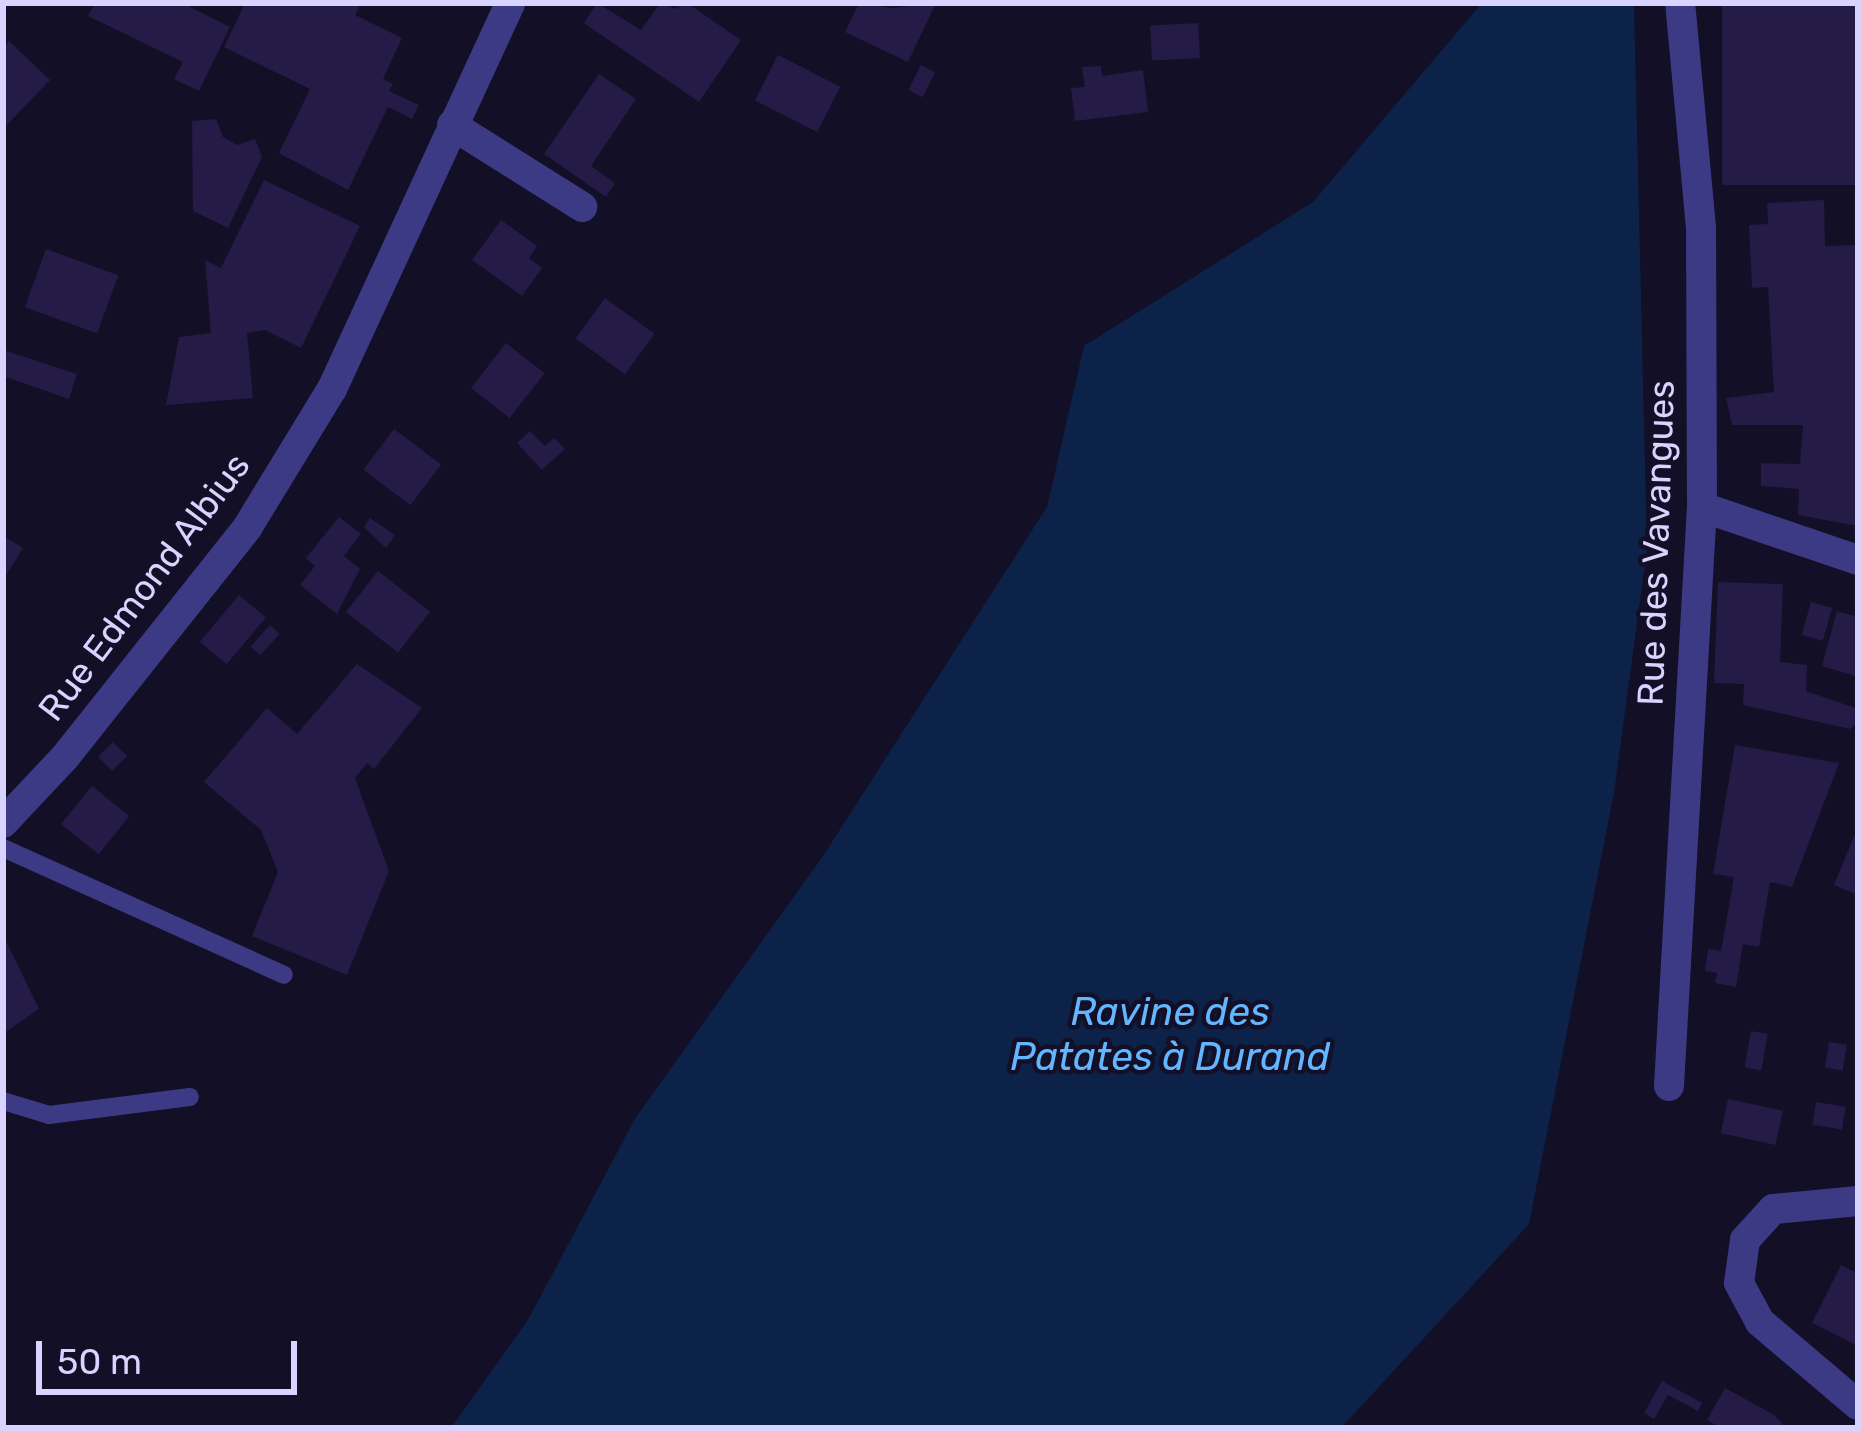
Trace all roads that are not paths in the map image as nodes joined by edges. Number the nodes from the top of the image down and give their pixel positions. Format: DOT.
graph roads {
  1 [pos="510,3"];
  2 [pos="1681,3"];
  3 [pos="452,125"];
  4 [pos="582,207"];
  5 [pos="1702,507"];
  6 [pos="1858,560"];
  7 [pos="3,823"];
  8 [pos="3,848"];
  9 [pos="284,975"];
  10 [pos="1669,1086"];
  11 [pos="190,1097"];
  12 [pos="3,1101"];
  13 [pos="1858,1201"];
  14 [pos="1858,1406"];
  1 -- 3 [label="street, Rue Edmond Albius"];
  2 -- 5 [label="street, Rue des Vavangues"];
  3 -- 4 [label="street"];
  3 -- 7 [label="street, Rue Edmond Albius"];
  5 -- 6 [label="street"];
  5 -- 10 [label="street, Rue des Vavangues"];
  8 -- 9 [label="lane"];
  11 -- 12 [label="lane"];
  13 -- 14 [label="street"];
}
